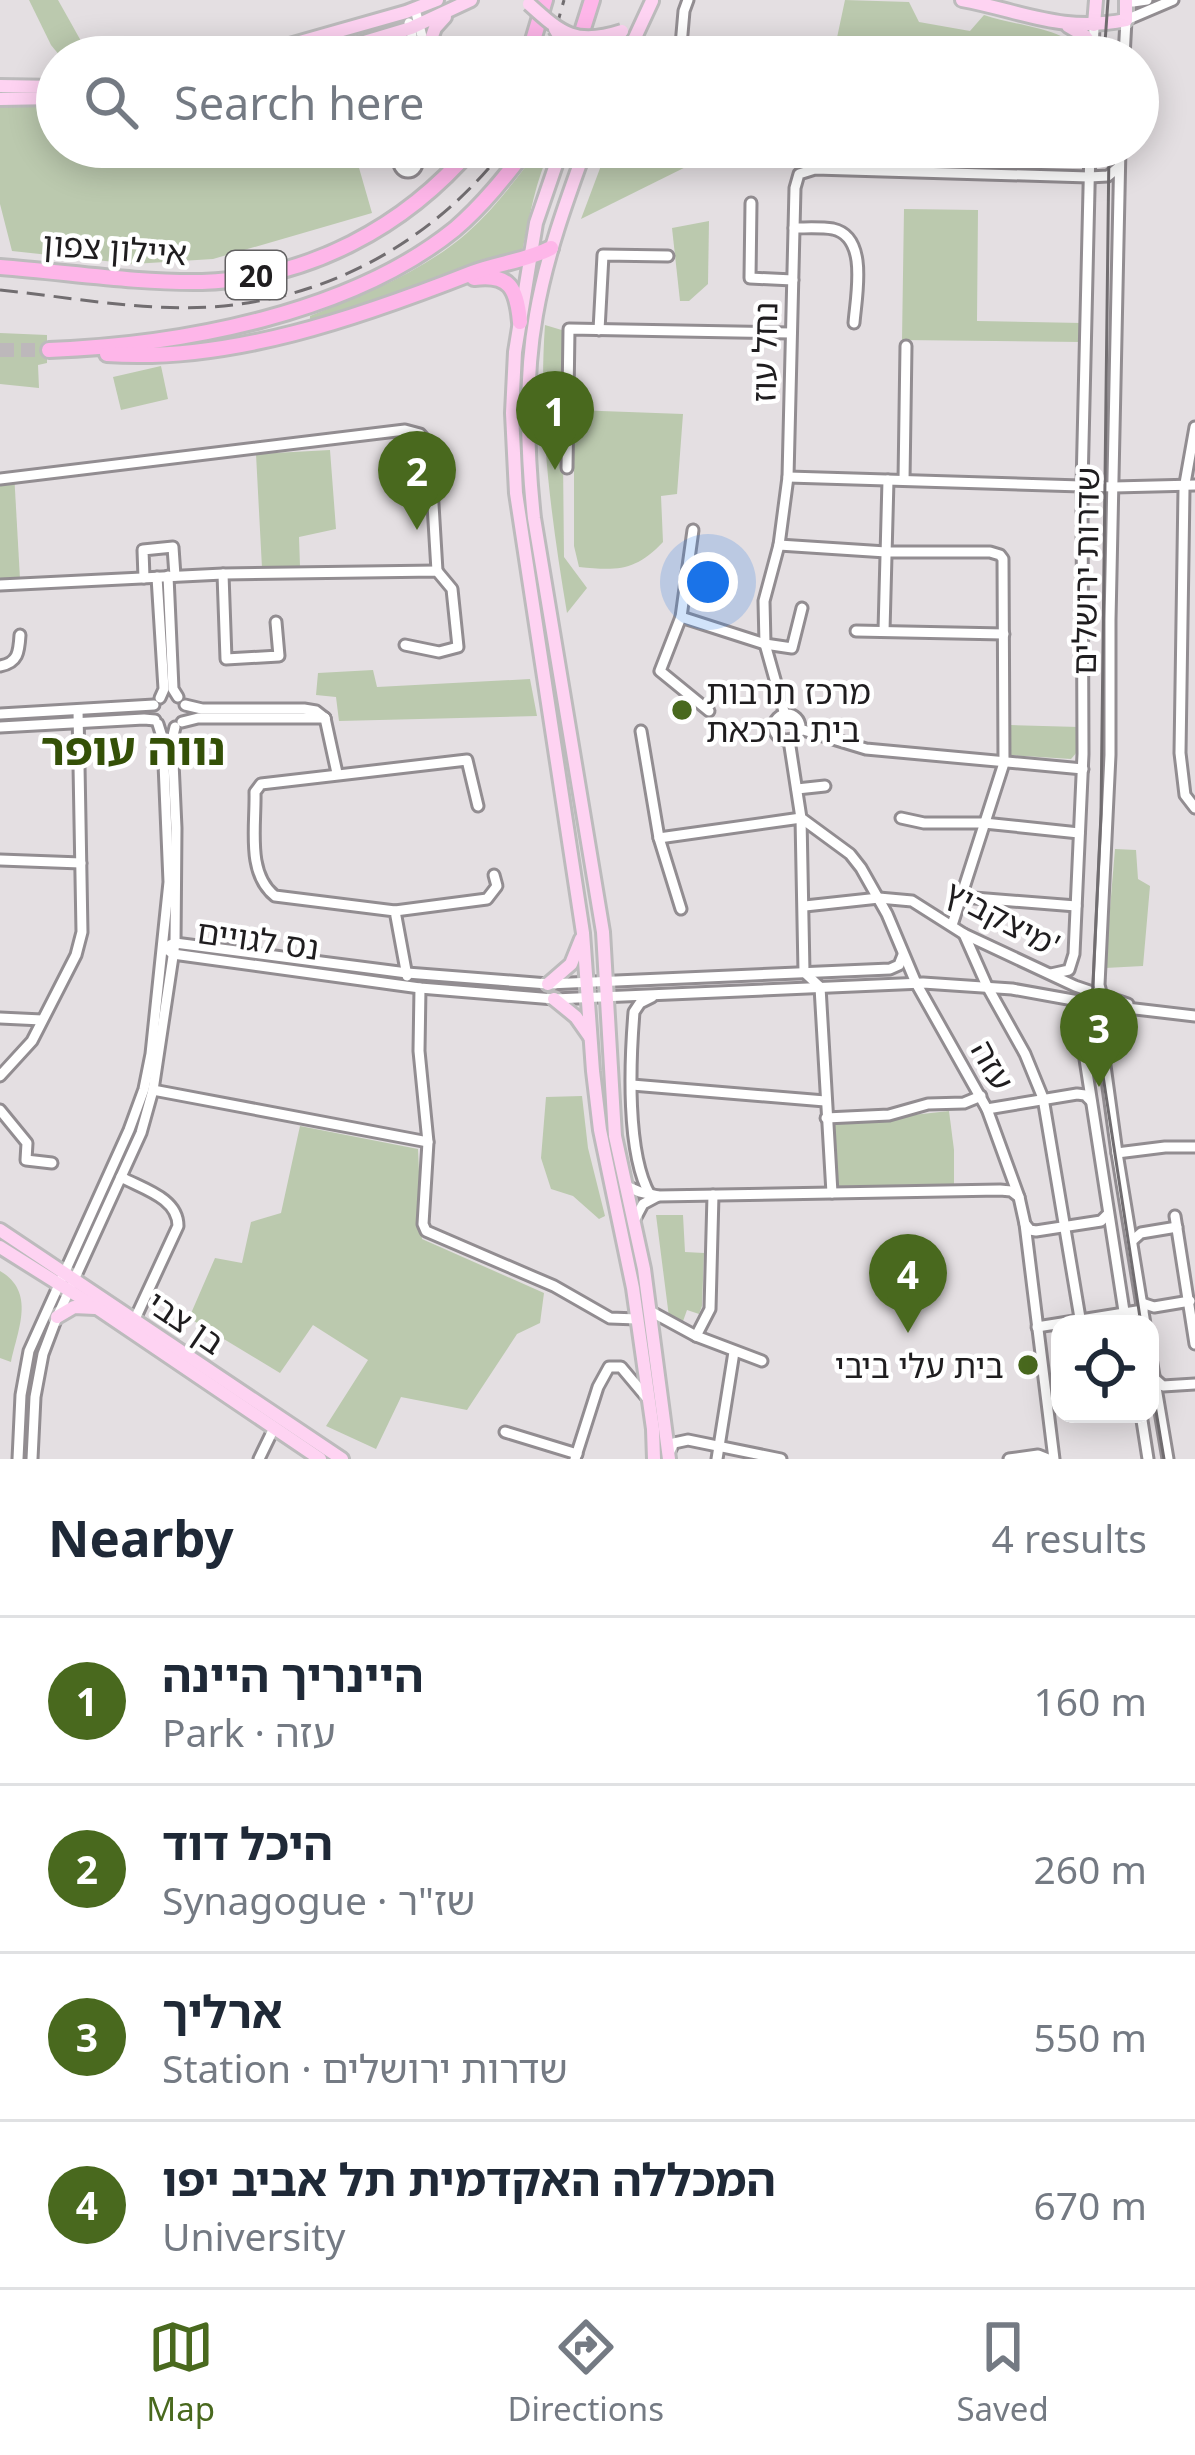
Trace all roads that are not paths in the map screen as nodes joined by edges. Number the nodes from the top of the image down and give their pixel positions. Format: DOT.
graph roads {
  1 [pos="436,0"];
  2 [pos="471,0"];
  3 [pos="545,0"];
  4 [pos="592,0"];
  5 [pos="688,0"];
  6 [pos="962,0"];
  7 [pos="1096,0"];
  8 [pos="1127,0"];
  9 [pos="1147,0"];
  10 [pos="1173,0"];
  11 [pos="527,1"];
  12 [pos="652,1"];
  13 [pos="454,9"];
  14 [pos="411,10"];
  15 [pos="1126,20"];
  16 [pos="1061,24"];
  17 [pos="1094,25"];
  18 [pos="416,26"];
  19 [pos="554,28"];
  20 [pos="320,36"];
  21 [pos="385,36"];
  22 [pos="418,36"];
  23 [pos="431,36"];
  24 [pos="534,36"];
  25 [pos="559,36"];
  26 [pos="580,36"];
  27 [pos="582,36"];
  28 [pos="598,36"];
  29 [pos="636,36"];
  30 [pos="682,36"];
  31 [pos="1083,36"];
  32 [pos="1094,36"];
  33 [pos="1125,36"];
  34 [pos="0,86"];
  35 [pos="36,87"];
  36 [pos="36,98"];
  37 [pos="0,99"];
  38 [pos="454,168"];
  39 [pos="512,168"];
  40 [pos="554,168"];
  41 [pos="579,168"];
  42 [pos="1076,168"];
  43 [pos="1089,168"];
  44 [pos="1117,168"];
  45 [pos="1119,168"];
  46 [pos="1050,174"];
  47 [pos="1089,177"];
  48 [pos="751,203"];
  49 [pos="794,227"];
  50 [pos="551,248"];
  51 [pos="668,256"];
  52 [pos="530,258"];
  53 [pos="0,267"];
  54 [pos="793,280"];
  55 [pos="446,285"];
  56 [pos="520,322"];
  57 [pos="854,323"];
  58 [pos="599,330"];
  59 [pos="791,333"];
  60 [pos="906,346"];
  61 [pos="1195,427"];
  62 [pos="567,468"];
  63 [pos="788,477"];
  64 [pos="0,478"];
  65 [pos="887,480"];
  66 [pos="904,480"];
  67 [pos="1190,485"];
  68 [pos="1082,486"];
  69 [pos="1114,488"];
  70 [pos="693,530"];
  71 [pos="1189,530"];
  72 [pos="779,545"];
  73 [pos="886,552"];
  74 [pos="1182,565"];
  75 [pos="1195,565"];
  76 [pos="437,571"];
  77 [pos="223,574"];
  78 [pos="167,576"];
  79 [pos="144,578"];
  80 [pos="0,585"];
  81 [pos="1189,598"];
  82 [pos="802,608"];
  83 [pos="681,617"];
  84 [pos="275,622"];
  85 [pos="856,631"];
  86 [pos="884,631"];
  87 [pos="1004,634"];
  88 [pos="20,635"];
  89 [pos="764,644"];
  90 [pos="1182,644"];
  91 [pos="1195,644"];
  92 [pos="405,645"];
  93 [pos="0,667"];
  94 [pos="1189,677"];
  95 [pos="181,701"];
  96 [pos="157,702"];
  97 [pos="78,710"];
  98 [pos="709,711"];
  99 [pos="0,714"];
  100 [pos="785,715"];
  101 [pos="1181,716"];
  102 [pos="1195,716"];
  103 [pos="325,718"];
  104 [pos="157,722"];
  105 [pos="77,723"];
  106 [pos="178,725"];
  107 [pos="0,727"];
  108 [pos="800,729"];
  109 [pos="641,731"];
  110 [pos="789,740"];
  111 [pos="1180,753"];
  112 [pos="1195,753"];
  113 [pos="1004,764"];
  114 [pos="1083,769"];
  115 [pos="337,773"];
  116 [pos="825,786"];
  117 [pos="797,789"];
  118 [pos="478,806"];
  119 [pos="1195,808"];
  120 [pos="801,818"];
  121 [pos="901,818"];
  122 [pos="984,823"];
  123 [pos="1079,833"];
  124 [pos="659,838"];
  125 [pos="0,860"];
  126 [pos="81,863"];
  127 [pos="494,875"];
  128 [pos="962,897"];
  129 [pos="879,898"];
  130 [pos="1076,905"];
  131 [pos="805,906"];
  132 [pos="681,909"];
  133 [pos="395,911"];
  134 [pos="952,925"];
  135 [pos="584,933"];
  136 [pos="964,934"];
  137 [pos="177,949"];
  138 [pos="903,949"];
  139 [pos="804,972"];
  140 [pos="407,974"];
  141 [pos="1051,974"];
  142 [pos="608,982"];
  143 [pos="916,983"];
  144 [pos="589,984"];
  145 [pos="548,985"];
  146 [pos="986,986"];
  147 [pos="820,987"];
  148 [pos="415,988"];
  149 [pos="657,995"];
  150 [pos="608,998"];
  151 [pos="554,999"];
  152 [pos="590,999"];
  153 [pos="1076,1000"];
  154 [pos="1101,1000"];
  155 [pos="1195,1016"];
  156 [pos="0,1018"];
  157 [pos="41,1020"];
  158 [pos="591,1040"];
  159 [pos="0,1076"];
  160 [pos="632,1085"];
  161 [pos="153,1090"];
  162 [pos="980,1096"];
  163 [pos="1110,1097"];
  164 [pos="1043,1098"];
  165 [pos="825,1101"];
  166 [pos="1092,1103"];
  167 [pos="988,1109"];
  168 [pos="0,1110"];
  169 [pos="826,1118"];
  170 [pos="428,1142"];
  171 [pos="1195,1147"];
  172 [pos="1099,1148"];
  173 [pos="1117,1149"];
  174 [pos="52,1162"];
  175 [pos="1012,1175"];
  176 [pos="121,1177"];
  177 [pos="625,1185"];
  178 [pos="1000,1190"];
  179 [pos="832,1193"];
  180 [pos="654,1195"];
  181 [pos="712,1195"];
  182 [pos="1019,1197"];
  183 [pos="1109,1215"];
  184 [pos="1127,1216"];
  185 [pos="634,1222"];
  186 [pos="1025,1224"];
  187 [pos="1064,1227"];
  188 [pos="0,1230"];
  189 [pos="1132,1245"];
  190 [pos="0,1247"];
  191 [pos="66,1281"];
  192 [pos="1192,1301"];
  193 [pos="1142,1305"];
  194 [pos="97,1308"];
  195 [pos="650,1311"];
  196 [pos="1079,1315"];
  197 [pos="1125,1315"];
  198 [pos="1129,1315"];
  199 [pos="1144,1315"];
  200 [pos="56,1317"];
  201 [pos="637,1319"];
  202 [pos="134,1321"];
  203 [pos="1051,1325"];
  204 [pos="1037,1327"];
  205 [pos="696,1336"];
  206 [pos="1195,1344"];
  207 [pos="734,1352"];
  208 [pos="762,1361"];
  209 [pos="1159,1383"];
  210 [pos="1195,1384"];
  211 [pos="1051,1400"];
  212 [pos="1046,1401"];
  213 [pos="650,1402"];
  214 [pos="1159,1413"];
  215 [pos="1142,1423"];
  216 [pos="274,1428"];
  217 [pos="505,1432"];
  218 [pos="718,1445"];
  219 [pos="576,1456"];
  220 [pos="669,1456"];
  221 [pos="1047,1458"];
  222 [pos="19,1459"];
  223 [pos="32,1459"];
  224 [pos="259,1459"];
  225 [pos="320,1459"];
  226 [pos="342,1459"];
  227 [pos="654,1459"];
  228 [pos="717,1459"];
  229 [pos="781,1459"];
  230 [pos="1009,1459"];
  231 [pos="1148,1459"];
  232 [pos="1168,1459"];
  1 -- 14 [label="main road"];
  2 -- 13 [label="main road"];
  3 -- 24 [label="highway"];
  4 -- 26 [label="highway"];
  5 -- 30 [label="street"];
  6 -- 16 [label="main road"];
  7 -- 17 [label="main road"];
  8 -- 9 [label="street"];
  8 -- 15 [label="main road"];
  10 -- 15 [label="street"];
  11 -- 19 [label="main road, bridge"];
  12 -- 28 [label="main road, bridge"];
  12 -- 29 [label="main road"];
  13 -- 18 [label="main road"];
  13 -- 23 [label="main road"];
  14 -- 18 [label="street"];
  14 -- 20 [label="main road"];
  15 -- 17 [label="main road"];
  15 -- 33 [label="street"];
  16 -- 17 [label="main road"];
  16 -- 31 [label="main road"];
  17 -- 32 [label="street"];
  18 -- 21 [label="main road"];
  18 -- 22 [label="street"];
  19 -- 25 [label="main road, bridge"];
  19 -- 27 [label="main road, bridge"];
  34 -- 35 [label="main road"];
  36 -- 37 [label="main road"];
  38 -- 53 [label="highway, איילון צפון / 20"];
  39 -- 55 [label="highway, 20"];
  40 -- 52 [label="main road"];
  41 -- 50 [label="main road"];
  42 -- 46 [label="street"];
  43 -- 47 [label="street, שדרות ירושלים"];
  44 -- 47 [label="street"];
  45 -- 69 [label="street, שדרות ירושלים"];
  46 -- 47 [label="street"];
  46 -- 49 [label="street, נחל עוז"];
  47 -- 68 [label="street, שדרות ירושלים"];
  48 -- 54 [label="street"];
  49 -- 54 [label="street, נחל עוז"];
  49 -- 57 [label="street"];
  50 -- 52 [label="highway"];
  50 -- 142 [label="main road"];
  51 -- 58 [label="street"];
  52 -- 55 [label="highway"];
  52 -- 56 [label="main road"];
  54 -- 59 [label="street, נחל עוז"];
  55 -- 56 [label="highway"];
  56 -- 135 [label="main road"];
  58 -- 59 [label="street"];
  58 -- 62 [label="street"];
  59 -- 63 [label="street, נחל עוז"];
  60 -- 66 [label="street"];
  61 -- 67 [label="street"];
  63 -- 65 [label="street"];
  63 -- 72 [label="street, נחל עוז"];
  64 -- 76 [label="street"];
  65 -- 66 [label="street"];
  65 -- 73 [label="street"];
  66 -- 68 [label="street"];
  67 -- 69 [label="street"];
  67 -- 71 [label="street"];
  68 -- 69 [label="street"];
  68 -- 114 [label="street, שדרות ירושלים"];
  69 -- 154 [label="street, שדרות ירושלים"];
  70 -- 83 [label="street"];
  71 -- 74 [label="street"];
  72 -- 73 [label="street"];
  72 -- 89 [label="street, נחל עוז"];
  73 -- 86 [label="street"];
  73 -- 87 [label="street"];
  74 -- 75 [label="street"];
  74 -- 81 [label="street"];
  76 -- 77 [label="street"];
  76 -- 92 [label="street"];
  77 -- 78 [label="street"];
  77 -- 84 [label="street"];
  78 -- 79 [label="street"];
  78 -- 79 [label="street"];
  78 -- 95 [label="street"];
  78 -- 96 [label="street"];
  79 -- 80 [label="street"];
  81 -- 90 [label="street"];
  82 -- 89 [label="street"];
  83 -- 89 [label="street"];
  83 -- 98 [label="street"];
  85 -- 86 [label="street"];
  86 -- 87 [label="street"];
  87 -- 113 [label="street"];
  88 -- 93 [label="street"];
  89 -- 100 [label="street"];
  90 -- 91 [label="street"];
  90 -- 94 [label="street"];
  94 -- 101 [label="street"];
  95 -- 96 [label="street"];
  95 -- 103 [label="street"];
  95 -- 106 [label="street"];
  96 -- 97 [label="street"];
  96 -- 104 [label="street"];
  97 -- 99 [label="street"];
  97 -- 105 [label="street"];
  100 -- 108 [label="street"];
  100 -- 110 [label="street"];
  101 -- 102 [label="street"];
  101 -- 111 [label="street"];
  103 -- 106 [label="street"];
  103 -- 115 [label="street"];
  104 -- 105 [label="street"];
  104 -- 106 [label="street"];
  104 -- 137 [label="street"];
  105 -- 107 [label="street"];
  105 -- 126 [label="street"];
  106 -- 137 [label="street"];
  108 -- 110 [label="street"];
  108 -- 113 [label="street"];
  109 -- 124 [label="street"];
  110 -- 117 [label="street"];
  111 -- 112 [label="street"];
  111 -- 119 [label="street"];
  113 -- 114 [label="street"];
  113 -- 122 [label="street"];
  114 -- 123 [label="street, שדרות ירושלים"];
  115 -- 118 [label="street"];
  115 -- 133 [label="street"];
  116 -- 117 [label="street"];
  117 -- 120 [label="street"];
  120 -- 124 [label="street"];
  120 -- 129 [label="street, עזה"];
  120 -- 131 [label="street"];
  121 -- 122 [label="street"];
  122 -- 123 [label="street"];
  122 -- 128 [label="street"];
  123 -- 130 [label="street, שדרות ירושלים"];
  124 -- 132 [label="street"];
  125 -- 126 [label="street"];
  126 -- 157 [label="street"];
  127 -- 133 [label="street"];
  128 -- 130 [label="street"];
  128 -- 134 [label="street"];
  129 -- 131 [label="street, מיצקביץ'"];
  129 -- 134 [label="street, מיצקביץ'"];
  129 -- 138 [label="street, עזה"];
  130 -- 141 [label="street, שדרות ירושלים"];
  131 -- 139 [label="street"];
  133 -- 140 [label="street"];
  134 -- 136 [label="street, מיצקביץ'"];
  135 -- 144 [label="main road"];
  135 -- 145 [label="main road"];
  136 -- 141 [label="street, מיצקביץ'"];
  136 -- 146 [label="street"];
  137 -- 140 [label="street, נס לגויים"];
  137 -- 148 [label="street, נס לגויים"];
  137 -- 161 [label="street"];
  137 -- 191 [label="street"];
  138 -- 139 [label="street, נס לגויים"];
  138 -- 143 [label="street, עזה"];
  139 -- 142 [label="street, נס לגויים"];
  139 -- 147 [label="street"];
  140 -- 145 [label="street, נס לגויים"];
  140 -- 148 [label="street"];
  141 -- 154 [label="street, מיצקביץ'"];
  142 -- 144 [label="street, נס לגויים"];
  142 -- 150 [label="main road"];
  143 -- 146 [label="street, נס לגויים"];
  143 -- 147 [label="street, נס לגויים"];
  143 -- 162 [label="street, עזה"];
  144 -- 145 [label="street, נס לגויים"];
  144 -- 152 [label="main road"];
  146 -- 153 [label="street, נס לגויים"];
  146 -- 164 [label="street"];
  147 -- 149 [label="street, נס לגויים"];
  147 -- 165 [label="street"];
  148 -- 151 [label="street, נס לגויים"];
  148 -- 170 [label="street"];
  149 -- 150 [label="street, נס לגויים"];
  149 -- 160 [label="street"];
  150 -- 152 [label="street, נס לגויים"];
  150 -- 177 [label="main road"];
  151 -- 152 [label="street, נס לגויים"];
  151 -- 158 [label="main road"];
  152 -- 158 [label="main road"];
  153 -- 154 [label="street, נס לגויים"];
  153 -- 166 [label="street"];
  154 -- 155 [label="street"];
  154 -- 163 [label="street, שדרות ירושלים"];
  156 -- 157 [label="street"];
  157 -- 159 [label="street"];
  158 -- 201 [label="main road"];
  160 -- 165 [label="street"];
  160 -- 180 [label="street"];
  161 -- 170 [label="street"];
  161 -- 176 [label="street"];
  162 -- 167 [label="street, עזה"];
  162 -- 169 [label="street"];
  163 -- 166 [label="street"];
  163 -- 173 [label="street, שדרות ירושלים"];
  164 -- 166 [label="street"];
  164 -- 167 [label="street"];
  164 -- 187 [label="street"];
  165 -- 169 [label="street"];
  166 -- 172 [label="street"];
  167 -- 175 [label="street, עזה"];
  168 -- 174 [label="street"];
  169 -- 179 [label="street"];
  170 -- 201 [label="street"];
  171 -- 173 [label="street"];
  172 -- 173 [label="street"];
  172 -- 183 [label="street"];
  173 -- 184 [label="street, שדרות ירושלים"];
  175 -- 178 [label="street"];
  175 -- 182 [label="street, עזה"];
  176 -- 191 [label="street"];
  176 -- 202 [label="street"];
  177 -- 180 [label="street"];
  177 -- 185 [label="main road"];
  178 -- 179 [label="street"];
  178 -- 182 [label="street"];
  179 -- 181 [label="street"];
  180 -- 181 [label="street"];
  180 -- 185 [label="street"];
  181 -- 205 [label="street"];
  182 -- 186 [label="street, עזה"];
  183 -- 184 [label="street"];
  183 -- 187 [label="street"];
  183 -- 197 [label="street"];
  184 -- 189 [label="street, שדרות ירושלים"];
  185 -- 195 [label="main road"];
  186 -- 187 [label="street"];
  186 -- 204 [label="street, עזה"];
  187 -- 196 [label="street"];
  188 -- 191 [label="main road, בן צבי"];
  189 -- 192 [label="street"];
  189 -- 193 [label="street, שדרות ירושלים"];
  190 -- 191 [label="main road, בן צבי"];
  191 -- 194 [label="main road, בן צבי"];
  191 -- 200 [label="street"];
  191 -- 202 [label="main road, בן צבי"];
  191 -- 222 [label="street"];
  192 -- 193 [label="street"];
  192 -- 206 [label="street"];
  193 -- 198 [label="street"];
  193 -- 199 [label="street, שדרות ירושלים"];
  194 -- 200 [label="main road"];
  194 -- 216 [label="main road, בן צבי"];
  195 -- 205 [label="street"];
  195 -- 220 [label="main road"];
  200 -- 223 [label="street"];
  201 -- 213 [label="main road"];
  202 -- 226 [label="main road, בן צבי"];
  203 -- 204 [label="street"];
  204 -- 212 [label="street, עזה"];
  205 -- 207 [label="street"];
  207 -- 208 [label="street"];
  207 -- 218 [label="street"];
  209 -- 210 [label="street"];
  211 -- 212 [label="street"];
  212 -- 221 [label="street, עזה"];
  213 -- 219 [label="street"];
  213 -- 227 [label="main road"];
  214 -- 232 [label="street"];
  215 -- 231 [label="street"];
  216 -- 224 [label="street"];
  216 -- 225 [label="main road, בן צבי"];
  217 -- 219 [label="street"];
  218 -- 220 [label="street"];
  218 -- 228 [label="street"];
  218 -- 229 [label="street"];
  221 -- 230 [label="street"];
}
